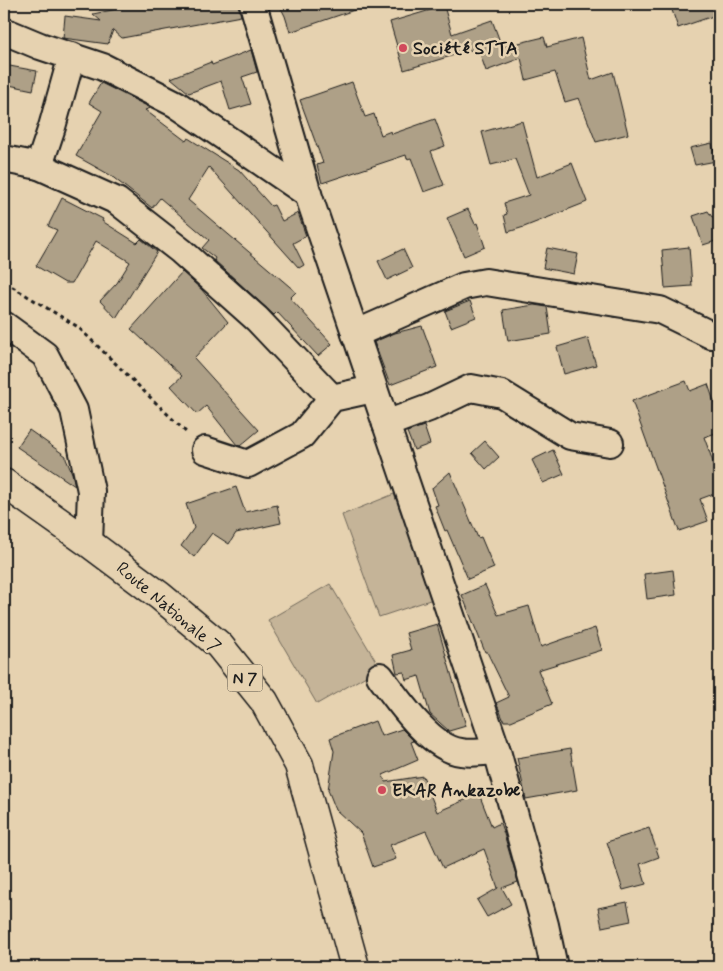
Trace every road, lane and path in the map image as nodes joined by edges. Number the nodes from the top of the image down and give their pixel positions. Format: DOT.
graph roads {
  1 [pos="254,4"];
  2 [pos="4,31"];
  3 [pos="72,56"];
  4 [pos="4,159"];
  5 [pos="40,166"];
  6 [pos="308,194"];
  7 [pos="4,285"];
  8 [pos="4,325"];
  9 [pos="355,334"];
  10 [pos="719,334"];
  11 [pos="374,389"];
  12 [pos="332,398"];
  13 [pos="386,424"];
  14 [pos="610,444"];
  15 [pos="205,450"];
  16 [pos="4,483"];
  17 [pos="89,543"];
  18 [pos="380,676"];
  19 [pos="497,751"];
  20 [pos="355,967"];
  21 [pos="554,967"];
  1 -- 6 [label="street"];
  2 -- 3 [label="street"];
  3 -- 5 [label="street"];
  3 -- 6 [label="street"];
  4 -- 5 [label="street"];
  5 -- 12 [label="street"];
  6 -- 9 [label="street"];
  7 -- 15 [label="path"];
  8 -- 17 [label="street"];
  9 -- 10 [label="street"];
  9 -- 11 [label="street"];
  11 -- 12 [label="street"];
  11 -- 13 [label="street"];
  12 -- 15 [label="street"];
  13 -- 14 [label="street"];
  13 -- 19 [label="street"];
  16 -- 17 [label="main road, Route Nationale 7 / N 7"];
  17 -- 20 [label="main road, Route Nationale 7 / N 7"];
  18 -- 19 [label="street"];
  19 -- 21 [label="street"];
}
